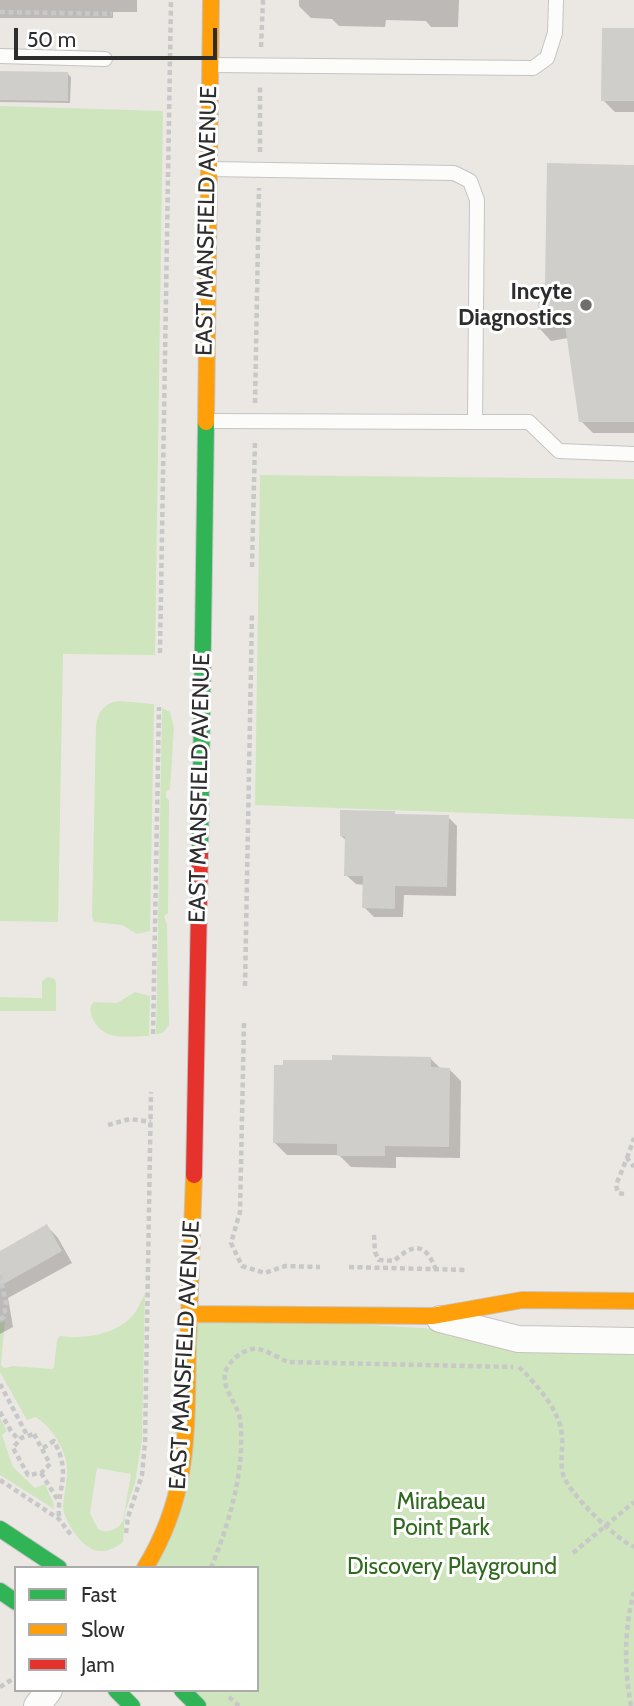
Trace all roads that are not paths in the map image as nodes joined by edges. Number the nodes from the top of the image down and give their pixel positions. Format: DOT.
graph roads {
  1 [pos="211,0"];
  2 [pos="556,0"];
  3 [pos="0,56"];
  4 [pos="105,59"];
  5 [pos="209,65"];
  6 [pos="207,169"];
  7 [pos="205,421"];
  8 [pos="475,422"];
  9 [pos="634,454"];
  10 [pos="634,1301"];
  11 [pos="190,1314"];
  12 [pos="432,1316"];
  13 [pos="634,1341"];
  14 [pos="0,1529"];
  15 [pos="56,1566"];
  16 [pos="146,1566"];
  17 [pos="118,1692"];
  18 [pos="184,1692"];
  19 [pos="132,1706"];
  20 [pos="198,1706"];
  1 -- 5 [label="street, EAST MANSFIELD AVENUE"];
  2 -- 5 [label="lane"];
  3 -- 4 [label="lane"];
  5 -- 6 [label="street, EAST MANSFIELD AVENUE"];
  6 -- 7 [label="street, EAST MANSFIELD AVENUE"];
  6 -- 8 [label="lane"];
  7 -- 8 [label="lane"];
  7 -- 11 [label="street, EAST MANSFIELD AVENUE"];
  8 -- 9 [label="lane"];
  10 -- 12 [label="street"];
  11 -- 12 [label="street"];
  11 -- 16 [label="street, EAST MANSFIELD AVENUE"];
  12 -- 13 [label="street"];
  14 -- 15 [label="street"];
  17 -- 19 [label="street"];
  18 -- 20 [label="street"];
}
